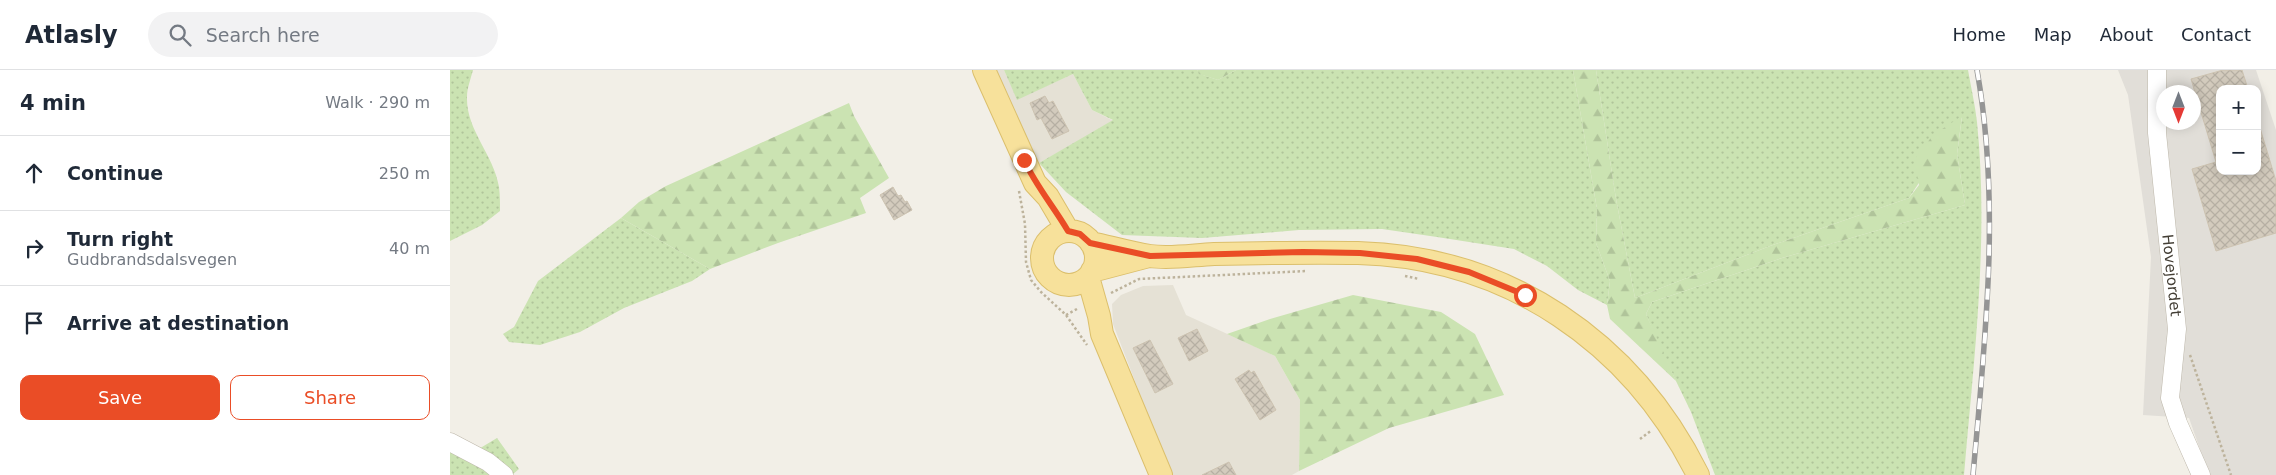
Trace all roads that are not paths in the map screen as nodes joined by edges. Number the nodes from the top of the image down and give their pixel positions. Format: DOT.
graph roads {
  1 [pos="984,70"];
  2 [pos="2157,70"];
  3 [pos="1058,236"];
  4 [pos="1090,243"];
  5 [pos="1150,256"];
  6 [pos="1083,277"];
  7 [pos="450,442"];
  8 [pos="504,475"];
  9 [pos="1161,475"];
  10 [pos="1698,475"];
  11 [pos="2201,475"];
  1 -- 3 [label="main road"];
  2 -- 11 [label="street, Hovejordet"];
  3 -- 4 [label="main road"];
  3 -- 6 [label="main road"];
  4 -- 5 [label="main road"];
  4 -- 6 [label="main road"];
  5 -- 6 [label="main road"];
  5 -- 10 [label="main road"];
  6 -- 9 [label="main road"];
  7 -- 8 [label="street"];
}
